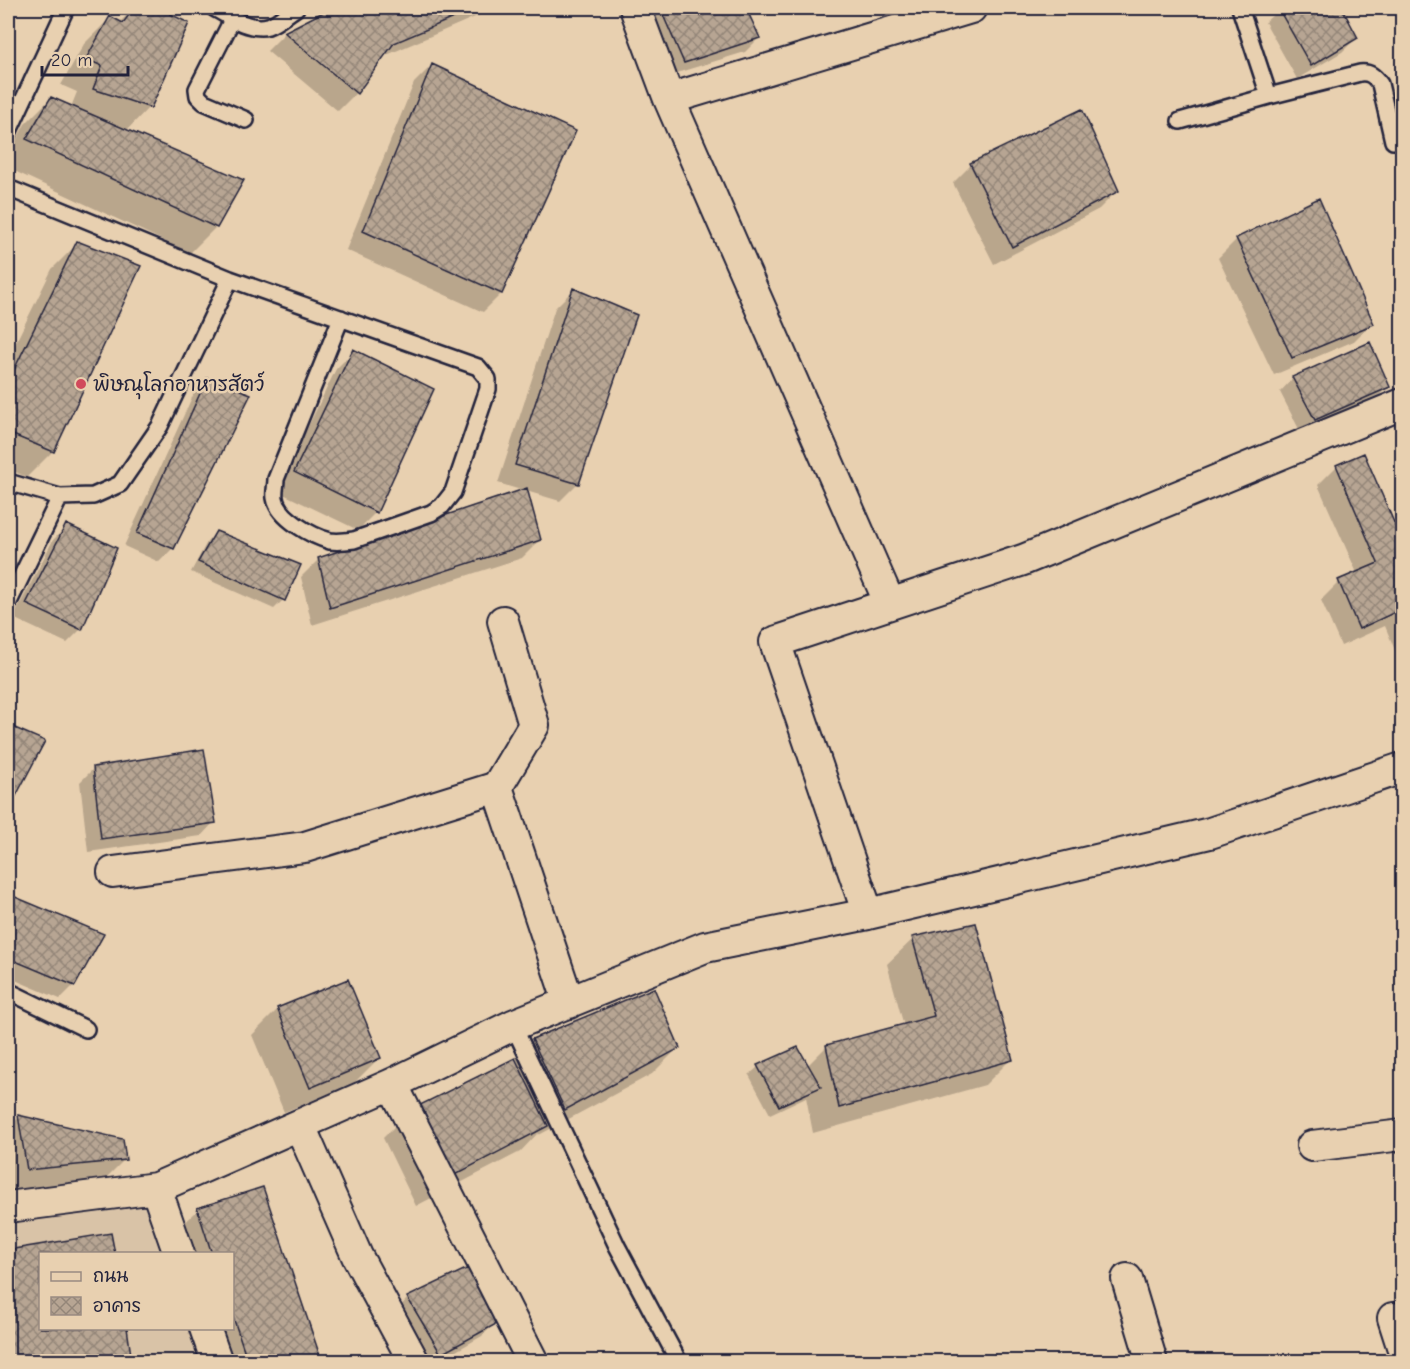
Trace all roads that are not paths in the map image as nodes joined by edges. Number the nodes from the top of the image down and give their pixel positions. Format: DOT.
graph roads {
  1 [pos="66,8"];
  2 [pos="214,8"];
  3 [pos="296,8"];
  4 [pos="634,8"];
  5 [pos="970,8"];
  6 [pos="1240,8"];
  7 [pos="233,18"];
  8 [pos="1269,96"];
  9 [pos="669,99"];
  10 [pos="246,120"];
  11 [pos="1180,121"];
  12 [pos="8,132"];
  13 [pos="1402,138"];
  14 [pos="8,188"];
  15 [pos="230,279"];
  16 [pos="341,318"];
  17 [pos="1402,404"];
  18 [pos="8,482"];
  19 [pos="60,497"];
  20 [pos="8,604"];
  21 [pos="890,604"];
  22 [pos="503,621"];
  23 [pos="1402,768"];
  24 [pos="497,787"];
  25 [pos="113,872"];
  26 [pos="868,914"];
  27 [pos="8,991"];
  28 [pos="569,1003"];
  29 [pos="513,1025"];
  30 [pos="86,1029"];
  31 [pos="392,1084"];
  32 [pos="300,1126"];
  33 [pos="1402,1135"];
  34 [pos="1312,1146"];
  35 [pos="156,1188"];
  36 [pos="8,1207"];
  37 [pos="178,1252"];
  38 [pos="1127,1279"];
  39 [pos="206,1330"];
  40 [pos="217,1362"];
  41 [pos="414,1362"];
  42 [pos="533,1362"];
  43 [pos="679,1362"];
  44 [pos="1152,1362"];
  1 -- 12 [label="lane"];
  2 -- 7 [label="lane"];
  3 -- 7 [label="lane"];
  4 -- 9 [label="street"];
  5 -- 9 [label="street"];
  6 -- 8 [label="lane"];
  7 -- 10 [label="lane"];
  8 -- 11 [label="lane"];
  8 -- 13 [label="lane"];
  9 -- 21 [label="street"];
  14 -- 15 [label="lane"];
  15 -- 16 [label="lane"];
  15 -- 19 [label="lane"];
  16 -- 16 [label="lane"];
  17 -- 21 [label="street"];
  18 -- 19 [label="lane"];
  19 -- 20 [label="lane"];
  21 -- 26 [label="street"];
  22 -- 24 [label="street"];
  23 -- 26 [label="street"];
  24 -- 25 [label="street"];
  24 -- 28 [label="street"];
  26 -- 28 [label="street"];
  27 -- 30 [label="lane"];
  28 -- 29 [label="street"];
  29 -- 31 [label="street"];
  29 -- 43 [label="lane"];
  31 -- 32 [label="street"];
  31 -- 42 [label="street"];
  32 -- 35 [label="street"];
  32 -- 41 [label="street"];
  33 -- 34 [label="street"];
  35 -- 36 [label="street"];
  35 -- 37 [label="street"];
  38 -- 44 [label="street"];
  39 -- 40 [label="street"];
}
